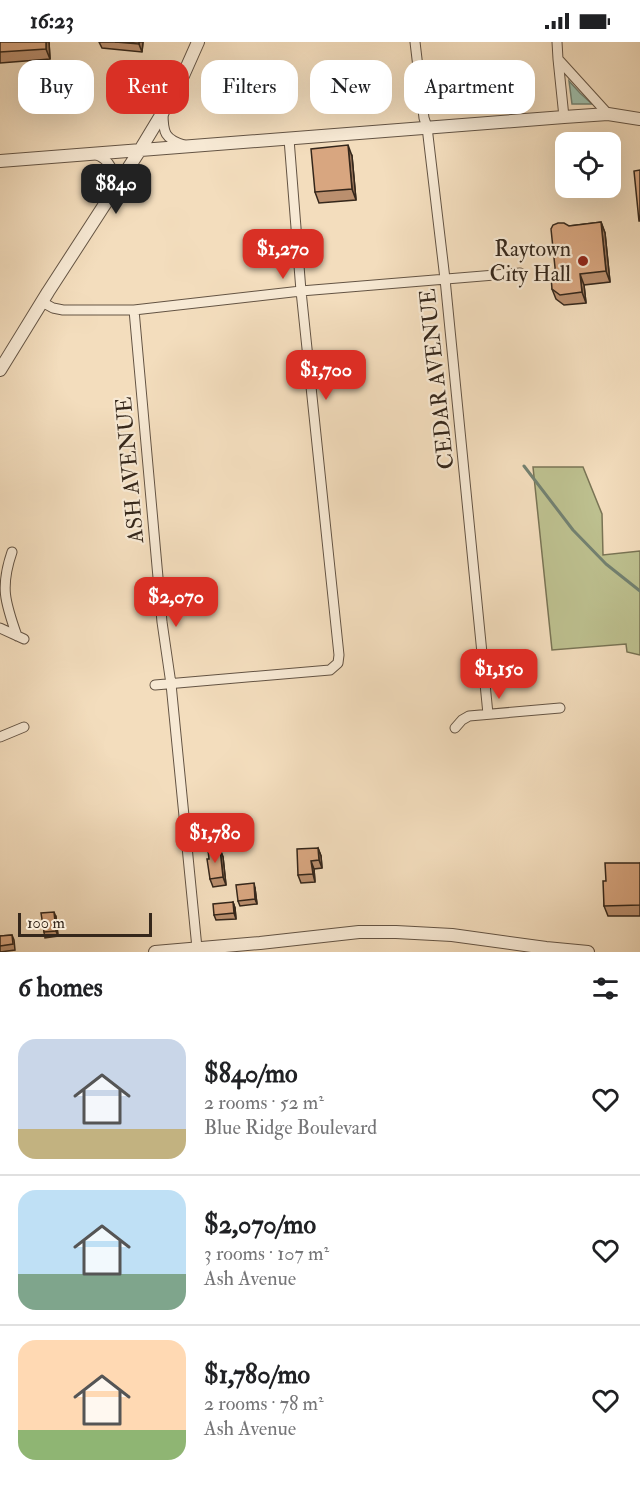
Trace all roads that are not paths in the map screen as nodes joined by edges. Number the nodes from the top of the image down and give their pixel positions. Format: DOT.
graph roads {
  1 [pos="198,42"];
  2 [pos="415,42"];
  3 [pos="556,42"];
  4 [pos="558,58"];
  5 [pos="189,62"];
  6 [pos="162,114"];
  7 [pos="163,114"];
  8 [pos="608,114"];
  9 [pos="564,117"];
  10 [pos="640,119"];
  11 [pos="428,127"];
  12 [pos="289,139"];
  13 [pos="189,146"];
  14 [pos="140,150"];
  15 [pos="95,154"];
  16 [pos="0,161"];
  17 [pos="115,188"];
  18 [pos="520,273"];
  19 [pos="445,279"];
  20 [pos="301,291"];
  21 [pos="42,302"];
  22 [pos="134,310"];
  23 [pos="0,370"];
  24 [pos="12,552"];
  25 [pos="0,628"];
  26 [pos="171,684"];
  27 [pos="155,685"];
  28 [pos="560,708"];
  29 [pos="488,714"];
  30 [pos="24,727"];
  31 [pos="455,728"];
  32 [pos="0,737"];
  33 [pos="260,947"];
  34 [pos="197,948"];
  35 [pos="546,950"];
  36 [pos="155,952"];
  37 [pos="588,952"];
  1 -- 5 [label="street"];
  2 -- 11 [label="street, CEDAR AVENUE"];
  3 -- 4 [label="street"];
  4 -- 8 [label="street"];
  4 -- 9 [label="street"];
  6 -- 14 [label="street"];
  7 -- 13 [label="street"];
  8 -- 9 [label="street"];
  8 -- 10 [label="street"];
  9 -- 11 [label="street"];
  11 -- 12 [label="street"];
  11 -- 19 [label="street, CEDAR AVENUE"];
  12 -- 13 [label="street"];
  12 -- 20 [label="street"];
  13 -- 14 [label="street"];
  14 -- 15 [label="street"];
  14 -- 17 [label="street"];
  15 -- 16 [label="street"];
  15 -- 17 [label="street"];
  17 -- 21 [label="street"];
  18 -- 19 [label="street"];
  19 -- 20 [label="street"];
  19 -- 29 [label="street, CEDAR AVENUE"];
  20 -- 22 [label="street"];
  20 -- 26 [label="street"];
  21 -- 22 [label="street"];
  21 -- 23 [label="street"];
  22 -- 26 [label="street, ASH AVENUE"];
  24 -- 25 [label="street"];
  26 -- 27 [label="street"];
  26 -- 34 [label="street, ASH AVENUE"];
  28 -- 29 [label="street"];
  29 -- 31 [label="street"];
  30 -- 32 [label="street"];
  33 -- 34 [label="street"];
  33 -- 35 [label="street"];
  34 -- 36 [label="street"];
  35 -- 37 [label="street"];
}
